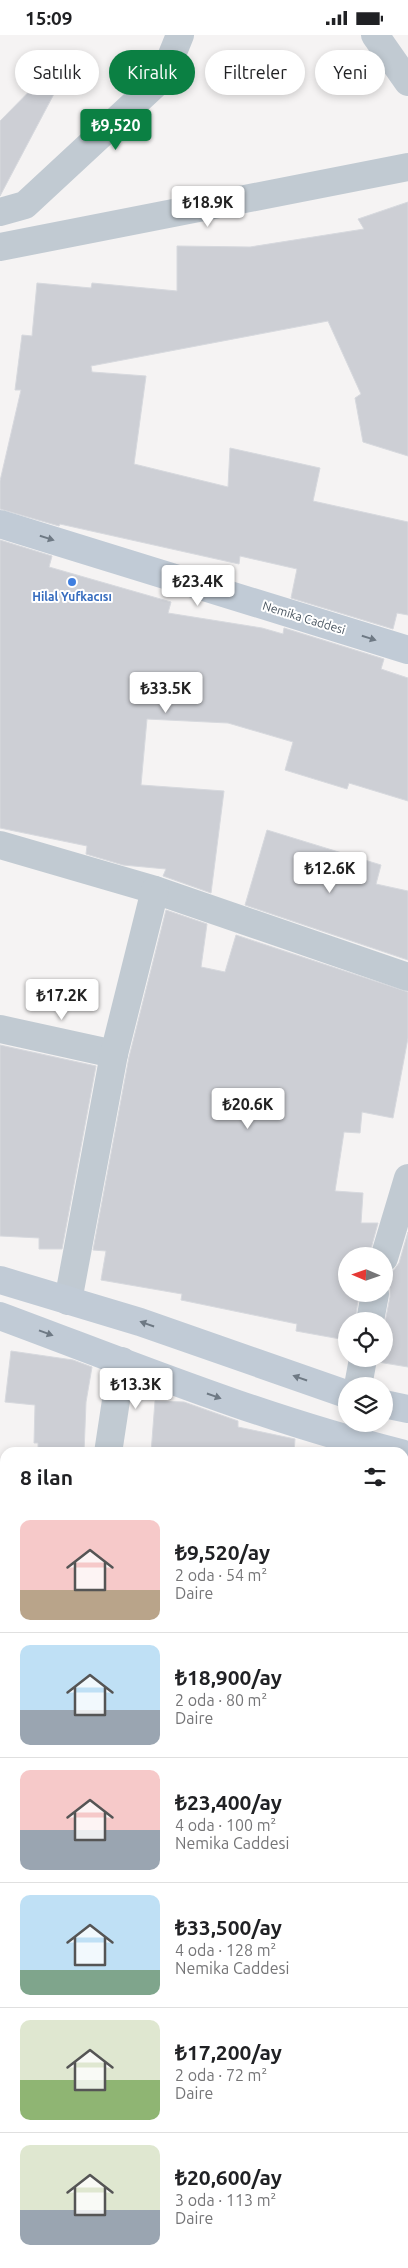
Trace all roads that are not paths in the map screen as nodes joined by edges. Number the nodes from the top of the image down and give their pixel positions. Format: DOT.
graph roads {
  1 [pos="180,35"];
  2 [pos="375,35"];
  3 [pos="408,82"];
  4 [pos="408,167"];
  5 [pos="0,212"];
  6 [pos="0,247"];
  7 [pos="0,524"];
  8 [pos="408,650"];
  9 [pos="0,845"];
  10 [pos="155,889"];
  11 [pos="408,977"];
  12 [pos="0,1029"];
  13 [pos="114,1054"];
  14 [pos="408,1178"];
  15 [pos="387,1247"];
  16 [pos="0,1280"];
  17 [pos="68,1301"];
  18 [pos="0,1316"];
  19 [pos="122,1361"];
  20 [pos="338,1391"];
  21 [pos="393,1405"];
  22 [pos="408,1409"];
  23 [pos="109,1447"];
  24 [pos="351,1447"];
  1 -- 5 [label="street"];
  2 -- 3 [label="street"];
  4 -- 6 [label="street"];
  7 -- 8 [label="main road, Nemika Caddesi, one-way"];
  9 -- 10 [label="street"];
  10 -- 11 [label="street"];
  10 -- 13 [label="street"];
  12 -- 13 [label="street"];
  13 -- 17 [label="street"];
  14 -- 15 [label="street"];
  16 -- 17 [label="main road"];
  20 -- 17 [label="main road, one-way"];
  18 -- 19 [label="main road, one-way"];
  19 -- 23 [label="street"];
  19 -- 24 [label="main road, one-way"];
  21 -- 22 [label="main road"];
}
